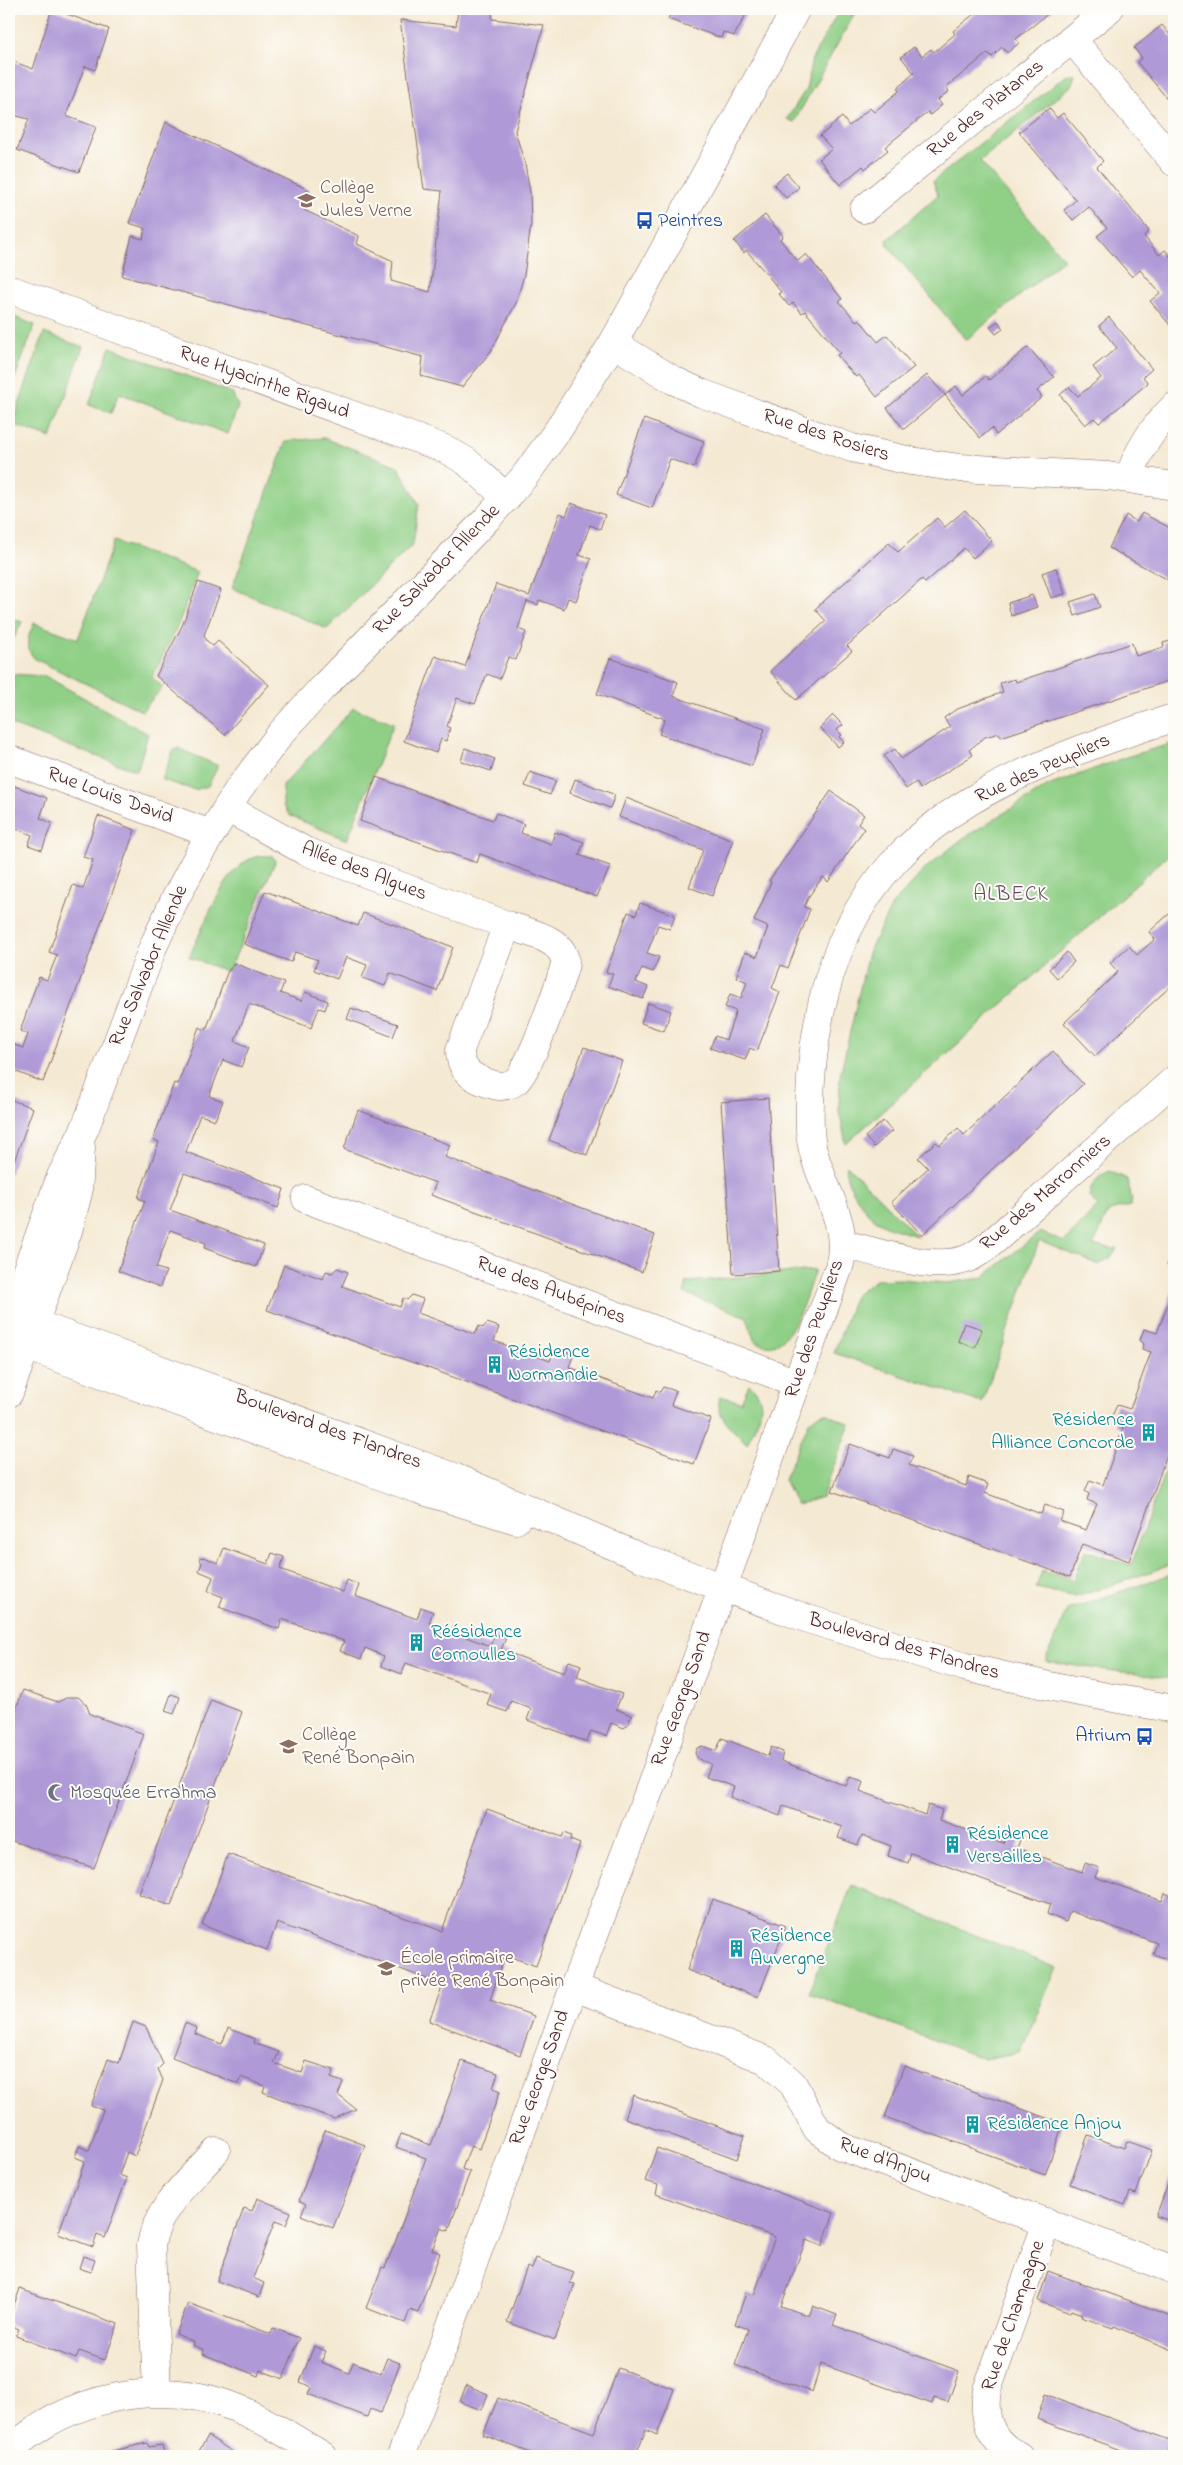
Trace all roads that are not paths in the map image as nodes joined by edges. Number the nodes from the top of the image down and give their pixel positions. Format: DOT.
graph roads {
  1 [pos="796,9"];
  2 [pos="1109,9"];
  3 [pos="1072,39"];
  4 [pos="1174,162"];
  5 [pos="864,209"];
  6 [pos="9,289"];
  7 [pos="613,343"];
  8 [pos="1174,407"];
  9 [pos="1129,478"];
  10 [pos="1174,486"];
  11 [pos="506,498"];
  12 [pos="1174,718"];
  13 [pos="9,759"];
  14 [pos="227,808"];
  15 [pos="211,834"];
  16 [pos="507,925"];
  17 [pos="1174,1080"];
  18 [pos="306,1199"];
  19 [pos="843,1244"];
  20 [pos="16,1326"];
  21 [pos="797,1383"];
  22 [pos="9,1393"];
  23 [pos="721,1588"];
  24 [pos="1174,1709"];
  25 [pos="574,1987"];
  26 [pos="216,2151"];
  27 [pos="1047,2222"];
  28 [pos="1174,2270"];
  29 [pos="157,2393"];
  30 [pos="9,2452"];
  31 [pos="323,2456"];
  32 [pos="401,2456"];
  33 [pos="1019,2456"];
  1 -- 7 [label="street, Rue Salvador Allende"];
  2 -- 3 [label="street, Rue des Platanes"];
  3 -- 4 [label="street"];
  3 -- 5 [label="street, Rue des Platanes"];
  6 -- 11 [label="street, Rue Hyacinthe Rigaud"];
  7 -- 9 [label="street, Rue des Rosiers"];
  7 -- 11 [label="street, Rue Salvador Allende"];
  8 -- 9 [label="street"];
  9 -- 10 [label="street, Rue des Rosiers"];
  11 -- 14 [label="street, Rue Salvador Allende"];
  12 -- 19 [label="street, Rue des Peupliers"];
  13 -- 15 [label="street, Rue Louis David"];
  14 -- 15 [label="street, Rue Salvador Allende"];
  14 -- 16 [label="street, Allée des Algues"];
  15 -- 20 [label="street, Rue Salvador Allende"];
  16 -- 16 [label="street, Allée des Algues"];
  17 -- 19 [label="street, Rue des Marronniers"];
  18 -- 21 [label="street, Rue des Aubépines"];
  19 -- 21 [label="street, Rue des Peupliers"];
  20 -- 22 [label="street, Rue Salvador Allende"];
  20 -- 23 [label="street, Boulevard des Flandres"];
  21 -- 23 [label="street, Rue des Peupliers"];
  23 -- 24 [label="street, Boulevard des Flandres"];
  23 -- 25 [label="street, Rue George Sand"];
  25 -- 27 [label="street, Rue d'Anjou"];
  25 -- 32 [label="street, Rue George Sand"];
  26 -- 29 [label="street"];
  27 -- 28 [label="street, Rue d'Anjou"];
  27 -- 33 [label="street, Rue de Champagne"];
  29 -- 30 [label="street"];
  29 -- 31 [label="street"];
}
